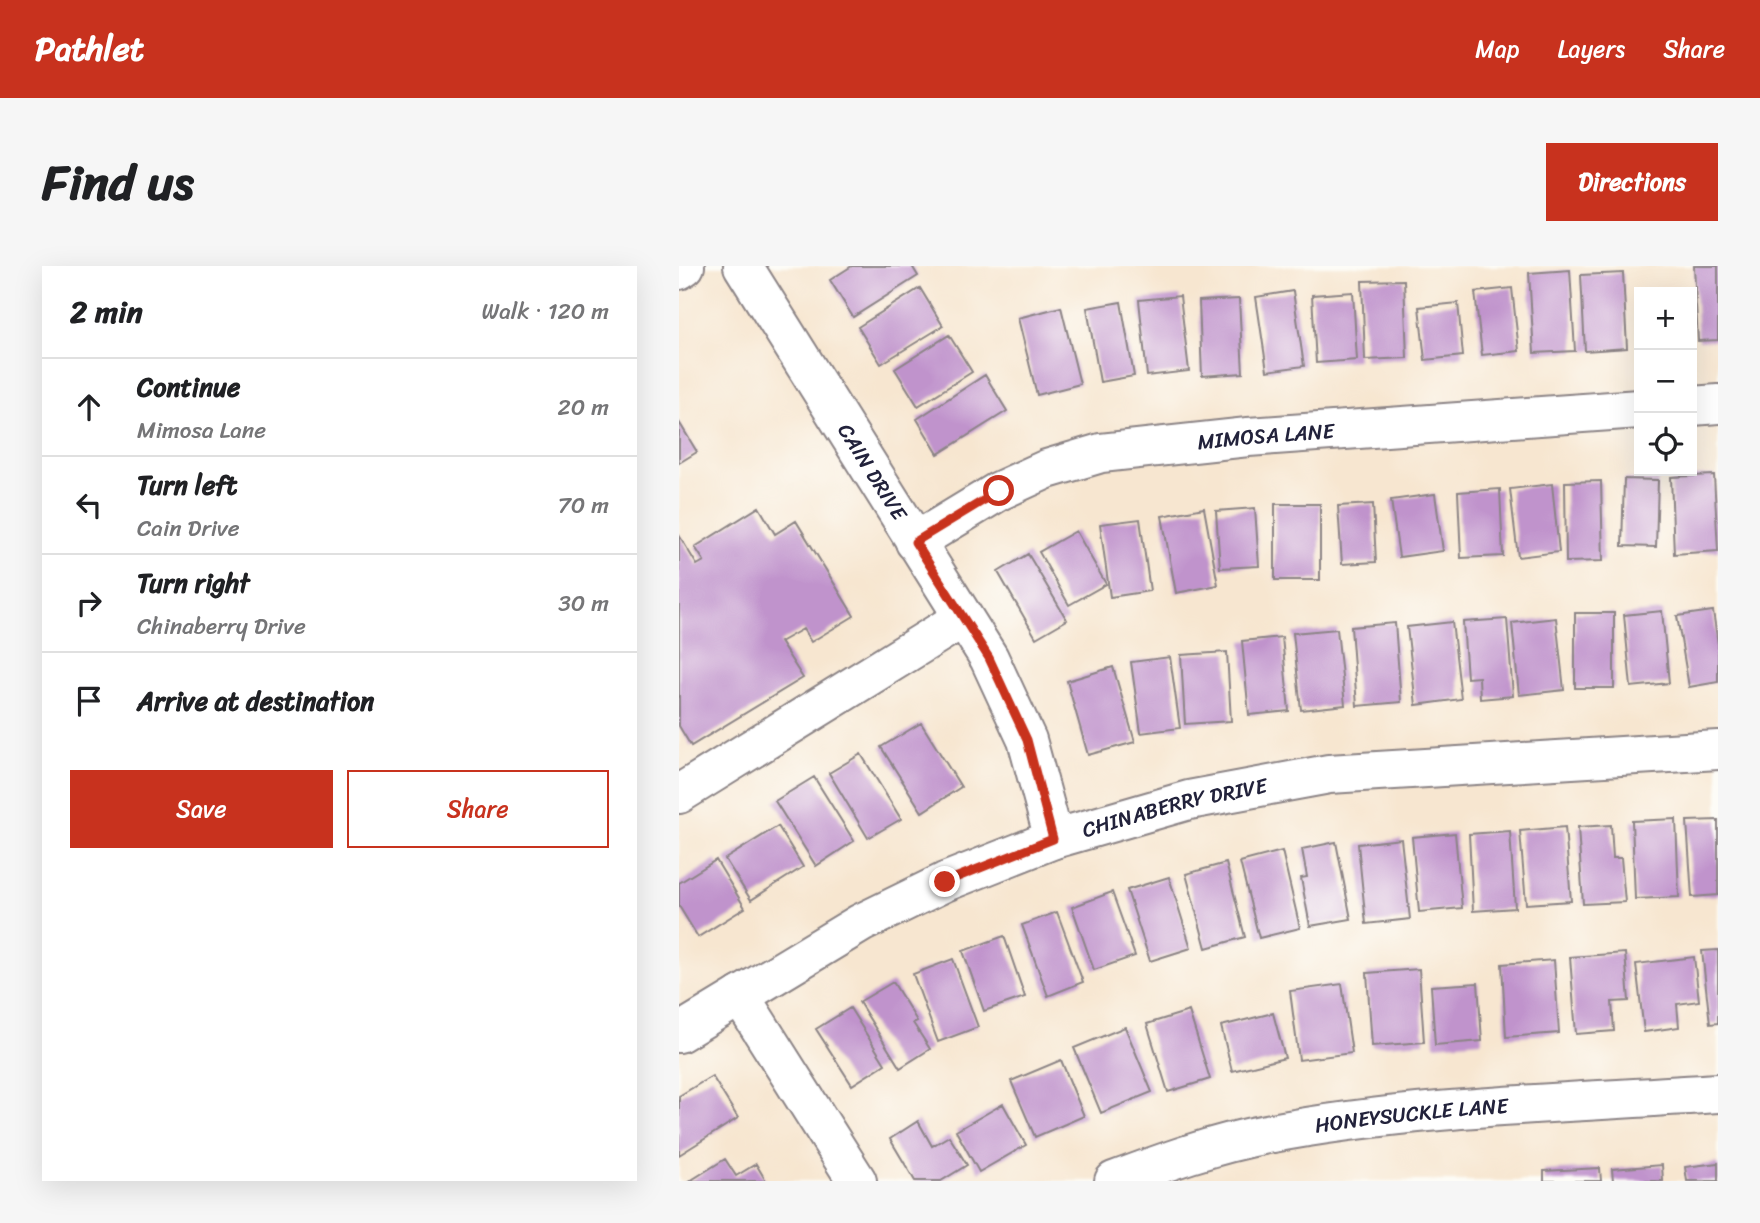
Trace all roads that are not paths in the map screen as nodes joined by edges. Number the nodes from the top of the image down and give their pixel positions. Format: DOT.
graph roads {
  1 [pos="685,266"];
  2 [pos="743,266"];
  3 [pos="679,270"];
  4 [pos="1718,404"];
  5 [pos="1697,406"];
  6 [pos="1634,409"];
  7 [pos="915,542"];
  8 [pos="963,618"];
  9 [pos="1718,750"];
  10 [pos="679,794"];
  11 [pos="1053,839"];
  12 [pos="740,996"];
  13 [pos="679,1033"];
  14 [pos="1718,1093"];
  15 [pos="857,1181"];
  16 [pos="1114,1181"];
  1 -- 3 [label="street"];
  2 -- 7 [label="street, CAIN DRIVE"];
  4 -- 5 [label="street"];
  6 -- 7 [label="street, MIMOSA LANE"];
  7 -- 8 [label="street, CAIN DRIVE"];
  8 -- 10 [label="street"];
  8 -- 11 [label="street, CAIN DRIVE"];
  9 -- 11 [label="street, CHINABERRY DRIVE"];
  11 -- 12 [label="street, CHINABERRY DRIVE"];
  12 -- 13 [label="street, CHINABERRY DRIVE"];
  12 -- 15 [label="street"];
  14 -- 16 [label="street, HONEYSUCKLE LANE"];
}
